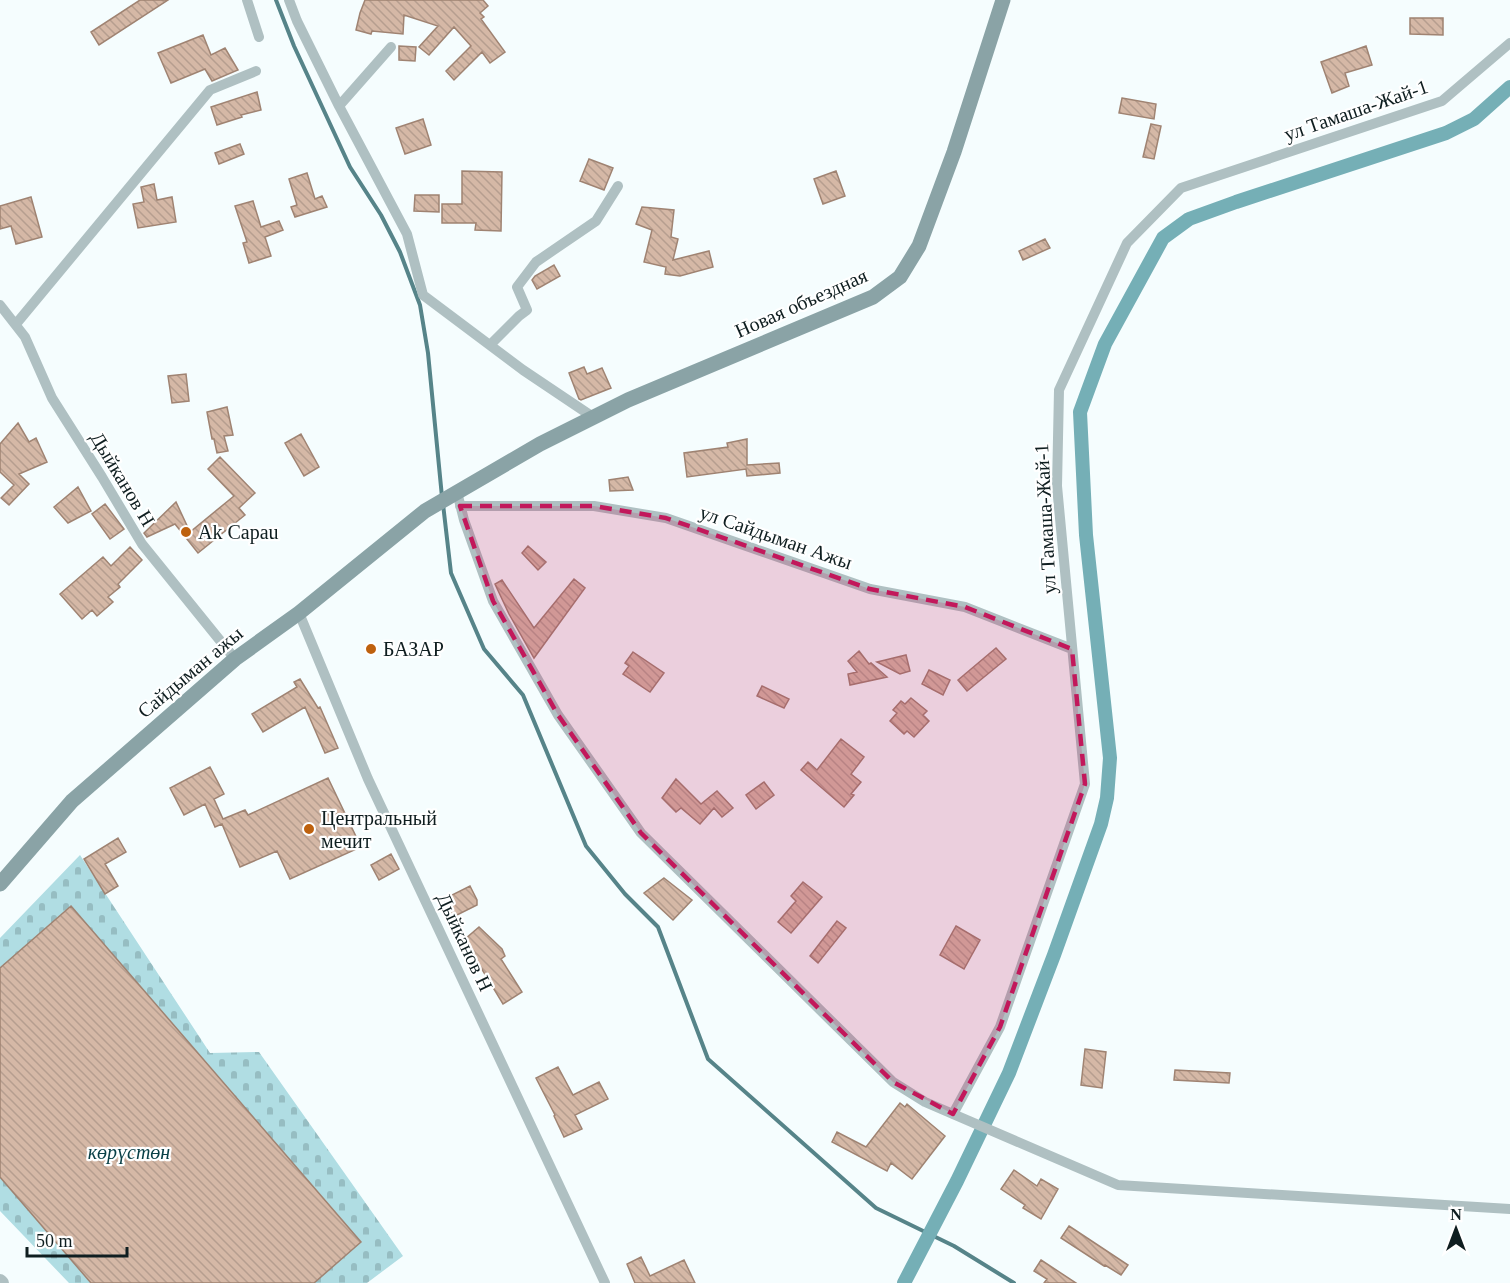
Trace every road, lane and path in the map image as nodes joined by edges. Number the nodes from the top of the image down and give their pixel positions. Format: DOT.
graph roads {
  1 [pos="247,0"];
  2 [pos="289,0"];
  3 [pos="1003,0"];
  4 [pos="259,37"];
  5 [pos="1510,43"];
  6 [pos="391,47"];
  7 [pos="256,71"];
  8 [pos="339,106"];
  9 [pos="618,186"];
  10 [pos="0,305"];
  11 [pos="15,324"];
  12 [pos="490,345"];
  13 [pos="593,417"];
  14 [pos="456,498"];
  15 [pos="424,511"];
  16 [pos="299,613"];
  17 [pos="1072,649"];
  18 [pos="235,659"];
  19 [pos="0,884"];
  20 [pos="955,1115"];
  21 [pos="1510,1209"];
  22 [pos="605,1283"];
  1 -- 4 [label="street"];
  2 -- 8 [label="street"];
  3 -- 13 [label="main road, Новая объездная"];
  5 -- 17 [label="street, ул Тамаша-Жай-1"];
  6 -- 8 [label="street"];
  7 -- 11 [label="street"];
  8 -- 12 [label="street"];
  9 -- 12 [label="street"];
  10 -- 11 [label="street, Дыйканов Н"];
  11 -- 18 [label="street, Дыйканов Н"];
  12 -- 13 [label="street"];
  13 -- 14 [label="main road, Новая объездная"];
  14 -- 15 [label="main road, Новая объездная"];
  14 -- 17 [label="street, ул Сайдыман Ажы"];
  14 -- 20 [label="street"];
  15 -- 16 [label="main road, Сайдыман ажы"];
  16 -- 18 [label="main road, Сайдыман ажы"];
  16 -- 22 [label="street, Дыйканов Н"];
  17 -- 20 [label="street, ул Тамаша-Жай-1"];
  18 -- 19 [label="main road, Сайдыман ажы"];
  20 -- 21 [label="street"];
}
